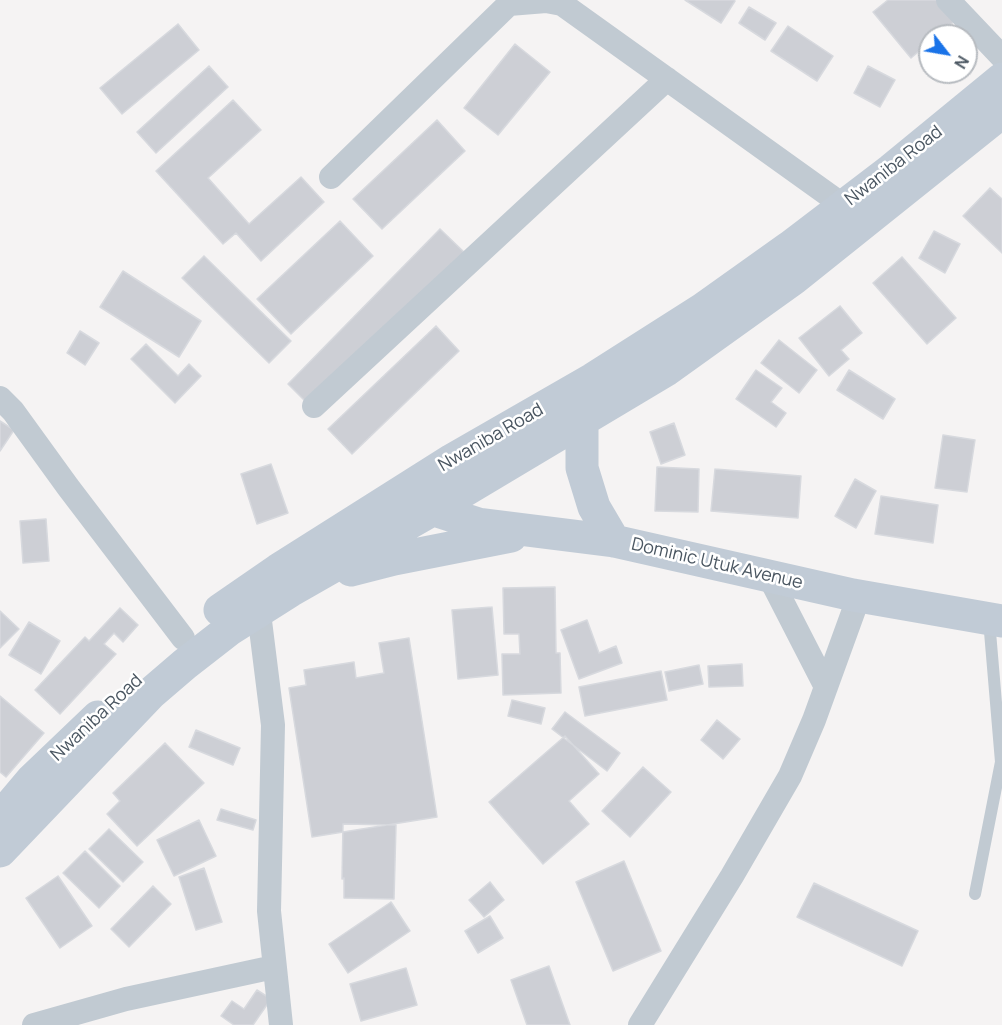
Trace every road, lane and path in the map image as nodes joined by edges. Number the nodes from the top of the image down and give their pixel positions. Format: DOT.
graph roads {
  1 [pos="948,0"];
  2 [pos="1002,57"];
  3 [pos="667,79"];
  4 [pos="1002,79"];
  5 [pos="1002,112"];
  6 [pos="331,177"];
  7 [pos="844,206"];
  8 [pos="0,398"];
  9 [pos="314,406"];
  10 [pos="582,420"];
  11 [pos="395,496"];
  12 [pos="432,510"];
  13 [pos="537,531"];
  14 [pos="614,541"];
  15 [pos="769,576"];
  16 [pos="311,579"];
  17 [pos="859,596"];
  18 [pos="257,598"];
  19 [pos="995,619"];
  20 [pos="183,639"];
  21 [pos="826,687"];
  22 [pos="0,818"];
  23 [pos="0,851"];
  24 [pos="975,894"];
  25 [pos="274,967"];
  26 [pos="34,1025"];
  27 [pos="281,1025"];
  28 [pos="640,1025"];
  1 -- 2 [label="street"];
  3 -- 6 [label="street"];
  3 -- 7 [label="street"];
  3 -- 9 [label="street"];
  4 -- 7 [label="main road, Nwaniba Road"];
  5 -- 10 [label="main road"];
  7 -- 11 [label="main road, Nwaniba Road"];
  8 -- 20 [label="street"];
  10 -- 12 [label="main road"];
  10 -- 14 [label="main road"];
  11 -- 12 [label="main road, Dominic Utuk Avenue"];
  11 -- 18 [label="main road, Nwaniba Road"];
  12 -- 13 [label="main road, Dominic Utuk Avenue"];
  12 -- 16 [label="main road"];
  13 -- 14 [label="main road, Dominic Utuk Avenue"];
  13 -- 16 [label="main road"];
  14 -- 15 [label="main road, Dominic Utuk Avenue"];
  15 -- 17 [label="main road, Dominic Utuk Avenue"];
  15 -- 21 [label="street"];
  16 -- 18 [label="main road"];
  17 -- 19 [label="main road, Dominic Utuk Avenue"];
  17 -- 21 [label="street"];
  18 -- 20 [label="main road, Nwaniba Road"];
  18 -- 23 [label="main road"];
  18 -- 25 [label="street"];
  19 -- 24 [label="lane"];
  20 -- 22 [label="main road, Nwaniba Road"];
  21 -- 28 [label="street"];
  25 -- 26 [label="street"];
  25 -- 27 [label="street"];
}
